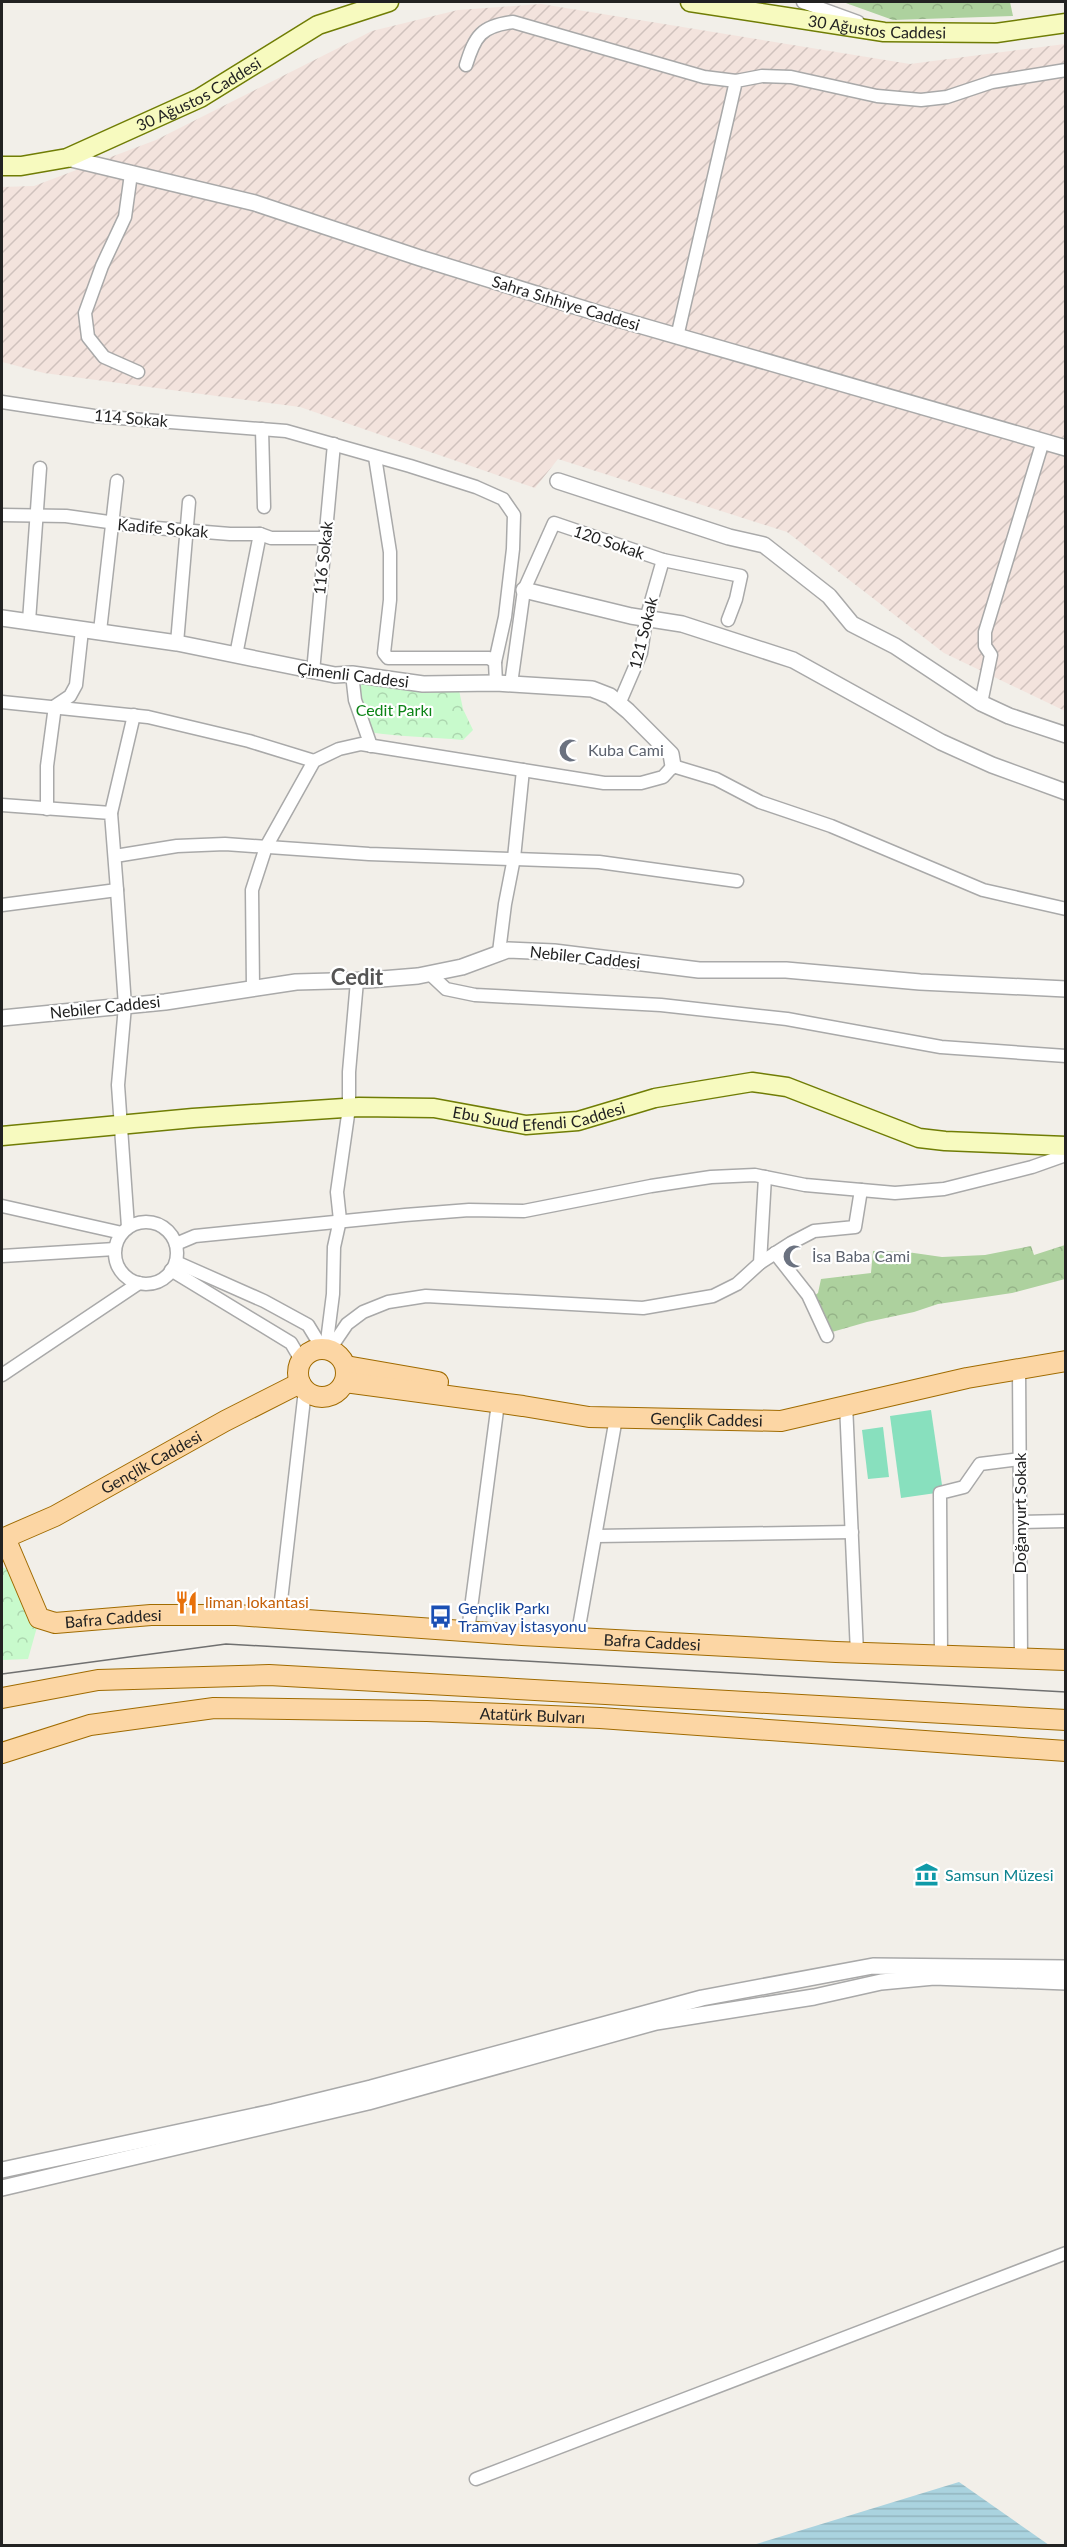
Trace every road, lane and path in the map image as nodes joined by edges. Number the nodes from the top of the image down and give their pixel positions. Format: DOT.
graph roads {
  1 [pos="389,2"];
  2 [pos="690,2"];
  3 [pos="803,2"];
  4 [pos="1065,23"];
  5 [pos="884,32"];
  6 [pos="466,65"];
  7 [pos="1065,70"];
  8 [pos="736,81"];
  9 [pos="67,158"];
  10 [pos="2,166"];
  11 [pos="131,174"];
  12 [pos="677,337"];
  13 [pos="138,372"];
  14 [pos="2,402"];
  15 [pos="262,429"];
  16 [pos="1043,441"];
  17 [pos="334,444"];
  18 [pos="1065,448"];
  19 [pos="375,457"];
  20 [pos="40,468"];
  21 [pos="117,481"];
  22 [pos="558,481"];
  23 [pos="189,502"];
  24 [pos="264,507"];
  25 [pos="2,515"];
  26 [pos="37,515"];
  27 [pos="113,524"];
  28 [pos="188,530"];
  29 [pos="260,534"];
  30 [pos="325,538"];
  31 [pos="663,560"];
  32 [pos="524,590"];
  33 [pos="2,618"];
  34 [pos="646,619"];
  35 [pos="728,620"];
  36 [pos="29,621"];
  37 [pos="82,630"];
  38 [pos="100,631"];
  39 [pos="177,643"];
  40 [pos="236,655"];
  41 [pos="495,662"];
  42 [pos="313,672"];
  43 [pos="352,674"];
  44 [pos="504,683"];
  45 [pos="2,702"];
  46 [pos="981,703"];
  47 [pos="619,704"];
  48 [pos="55,706"];
  49 [pos="134,715"];
  50 [pos="1065,735"];
  51 [pos="371,746"];
  52 [pos="314,761"];
  53 [pos="673,766"];
  54 [pos="523,770"];
  55 [pos="1065,792"];
  56 [pos="2,805"];
  57 [pos="47,809"];
  58 [pos="111,813"];
  59 [pos="266,847"];
  60 [pos="115,856"];
  61 [pos="514,858"];
  62 [pos="737,881"];
  63 [pos="117,890"];
  64 [pos="2,905"];
  65 [pos="1065,909"];
  66 [pos="499,952"];
  67 [pos="430,974"];
  68 [pos="357,981"];
  69 [pos="252,988"];
  70 [pos="1065,989"];
  71 [pos="125,1006"];
  72 [pos="2,1018"];
  73 [pos="1065,1056"];
  74 [pos="349,1108"];
  75 [pos="120,1125"];
  76 [pos="2,1136"];
  77 [pos="1065,1146"];
  78 [pos="1065,1155"];
  79 [pos="765,1177"];
  80 [pos="861,1190"];
  81 [pos="2,1206"];
  82 [pos="340,1220"];
  83 [pos="125,1230"];
  84 [pos="176,1244"];
  85 [pos="115,1249"];
  86 [pos="775,1253"];
  87 [pos="2,1256"];
  88 [pos="760,1263"];
  89 [pos="173,1266"];
  90 [pos="139,1283"];
  91 [pos="827,1336"];
  92 [pos="326,1349"];
  93 [pos="1065,1351"];
  94 [pos="301,1359"];
  95 [pos="1065,1361"];
  96 [pos="1019,1368"];
  97 [pos="346,1374"];
  98 [pos="2,1375"];
  99 [pos="302,1387"];
  100 [pos="498,1403"];
  101 [pos="846,1404"];
  102 [pos="616,1418"];
  103 [pos="1020,1459"];
  104 [pos="1065,1521"];
  105 [pos="1020,1522"];
  106 [pos="852,1532"];
  107 [pos="596,1536"];
  108 [pos="3,1539"];
  109 [pos="279,1618"];
  110 [pos="468,1631"];
  111 [pos="578,1638"];
  112 [pos="857,1653"];
  113 [pos="941,1656"];
  114 [pos="1021,1658"];
  115 [pos="1065,1660"];
  116 [pos="2,1698"];
  117 [pos="1065,1720"];
  118 [pos="1065,1750"];
  119 [pos="2,1753"];
  120 [pos="1065,1968"];
  121 [pos="1065,1982"];
  122 [pos="2,2170"];
  123 [pos="2,2188"];
  124 [pos="1065,2253"];
  125 [pos="476,2479"];
  1 -- 9 [label="main road, 30 Ağustos Caddesi"];
  2 -- 5 [label="main road, 30 Ağustos Caddesi"];
  3 -- 5 [label="street"];
  4 -- 5 [label="main road, 30 Ağustos Caddesi"];
  6 -- 8 [label="street"];
  7 -- 8 [label="street"];
  8 -- 12 [label="street"];
  9 -- 10 [label="main road, 30 Ağustos Caddesi"];
  9 -- 11 [label="street, Sahra Sıhhiye Caddesi"];
  11 -- 12 [label="street, Sahra Sıhhiye Caddesi"];
  11 -- 13 [label="street"];
  12 -- 16 [label="street, Sahra Sıhhiye Caddesi"];
  14 -- 15 [label="street, 114 Sokak"];
  15 -- 17 [label="street, 114 Sokak"];
  15 -- 24 [label="street"];
  16 -- 18 [label="street, Sahra Sıhhiye Caddesi"];
  16 -- 46 [label="street"];
  17 -- 19 [label="street, 114 Sokak"];
  17 -- 30 [label="street, 116 Sokak"];
  19 -- 41 [label="street, 114 Sokak"];
  19 -- 41 [label="street"];
  20 -- 26 [label="street"];
  21 -- 27 [label="street"];
  22 -- 46 [label="street"];
  23 -- 28 [label="street"];
  25 -- 26 [label="street, Kadife Sokak"];
  26 -- 27 [label="street, Kadife Sokak"];
  26 -- 36 [label="street"];
  27 -- 28 [label="street, Kadife Sokak"];
  27 -- 38 [label="street"];
  28 -- 29 [label="street, Kadife Sokak"];
  28 -- 39 [label="street"];
  29 -- 30 [label="street, Kadife Sokak"];
  29 -- 40 [label="street"];
  30 -- 42 [label="street, 116 Sokak"];
  31 -- 32 [label="street, 120 Sokak"];
  31 -- 34 [label="street, 121 Sokak"];
  31 -- 35 [label="street, 120 Sokak"];
  32 -- 34 [label="street"];
  32 -- 44 [label="street"];
  33 -- 36 [label="street, Çimenli Caddesi"];
  34 -- 47 [label="street, 121 Sokak"];
  34 -- 55 [label="street"];
  36 -- 37 [label="street, Çimenli Caddesi"];
  37 -- 38 [label="street, Çimenli Caddesi"];
  37 -- 48 [label="street"];
  38 -- 39 [label="street, Çimenli Caddesi"];
  39 -- 40 [label="street, Çimenli Caddesi"];
  40 -- 42 [label="street, Çimenli Caddesi"];
  41 -- 44 [label="street, 114 Sokak"];
  42 -- 43 [label="street, Çimenli Caddesi"];
  43 -- 44 [label="street, Çimenli Caddesi"];
  43 -- 51 [label="street"];
  44 -- 47 [label="street, Çimenli Caddesi"];
  45 -- 48 [label="street"];
  46 -- 50 [label="street"];
  47 -- 53 [label="street, Çimenli Caddesi"];
  48 -- 49 [label="street"];
  48 -- 57 [label="street"];
  49 -- 52 [label="street"];
  49 -- 58 [label="street"];
  51 -- 52 [label="street"];
  51 -- 54 [label="street"];
  52 -- 59 [label="street"];
  53 -- 54 [label="street"];
  53 -- 65 [label="street"];
  54 -- 61 [label="street"];
  56 -- 57 [label="street"];
  57 -- 58 [label="street"];
  58 -- 60 [label="street"];
  59 -- 60 [label="street"];
  59 -- 61 [label="street"];
  59 -- 69 [label="street"];
  60 -- 63 [label="street"];
  61 -- 62 [label="street"];
  61 -- 66 [label="street"];
  63 -- 64 [label="street"];
  63 -- 71 [label="street"];
  66 -- 67 [label="street, Nebiler Caddesi"];
  66 -- 70 [label="street, Nebiler Caddesi"];
  67 -- 68 [label="street, Nebiler Caddesi"];
  67 -- 73 [label="street"];
  68 -- 69 [label="street, Nebiler Caddesi"];
  68 -- 74 [label="street"];
  69 -- 71 [label="street, Nebiler Caddesi"];
  71 -- 72 [label="street, Nebiler Caddesi"];
  71 -- 75 [label="street"];
  74 -- 75 [label="main road, Ebu Suud Efendi Caddesi"];
  74 -- 77 [label="main road, Ebu Suud Efendi Caddesi"];
  74 -- 82 [label="street"];
  75 -- 76 [label="main road, Ebu Suud Efendi Caddesi"];
  75 -- 83 [label="street"];
  78 -- 80 [label="street"];
  79 -- 80 [label="street"];
  79 -- 82 [label="street"];
  79 -- 88 [label="street"];
  80 -- 86 [label="street"];
  81 -- 83 [label="street"];
  82 -- 84 [label="street"];
  82 -- 92 [label="street"];
  83 -- 84 [label="street"];
  83 -- 85 [label="street"];
  84 -- 89 [label="street"];
  85 -- 87 [label="street"];
  85 -- 90 [label="street"];
  86 -- 88 [label="street"];
  86 -- 91 [label="street"];
  88 -- 92 [label="street"];
  89 -- 90 [label="street"];
  89 -- 92 [label="street"];
  89 -- 94 [label="street"];
  90 -- 98 [label="street"];
  92 -- 94 [label="main road"];
  92 -- 97 [label="main road"];
  93 -- 97 [label="main road, Gençlik Caddesi"];
  94 -- 99 [label="main road"];
  95 -- 96 [label="main road, Gençlik Caddesi"];
  96 -- 101 [label="main road, Gençlik Caddesi"];
  96 -- 103 [label="street, Doğanyurt Sokak"];
  97 -- 99 [label="main road"];
  97 -- 100 [label="main road, Gençlik Caddesi"];
  99 -- 108 [label="main road, Gençlik Caddesi"];
  99 -- 109 [label="street"];
  100 -- 102 [label="main road, Gençlik Caddesi"];
  100 -- 110 [label="street"];
  101 -- 102 [label="main road, Gençlik Caddesi"];
  101 -- 106 [label="street"];
  102 -- 107 [label="street"];
  103 -- 105 [label="street, Doğanyurt Sokak"];
  103 -- 113 [label="street"];
  104 -- 105 [label="street"];
  105 -- 114 [label="street, Doğanyurt Sokak"];
  106 -- 107 [label="street"];
  106 -- 112 [label="street"];
  107 -- 111 [label="street"];
  108 -- 109 [label="main road, Bafra Caddesi"];
  109 -- 110 [label="main road, Bafra Caddesi"];
  110 -- 111 [label="main road, Bafra Caddesi"];
  111 -- 112 [label="main road, Bafra Caddesi"];
  112 -- 113 [label="main road, Bafra Caddesi"];
  113 -- 114 [label="main road, Bafra Caddesi"];
  114 -- 115 [label="main road, Bafra Caddesi"];
  116 -- 117 [label="main road, Atatürk Bulvarı"];
  118 -- 119 [label="main road, Atatürk Bulvarı"];
  120 -- 122 [label="street"];
  121 -- 123 [label="street"];
  124 -- 125 [label="street"];
}
